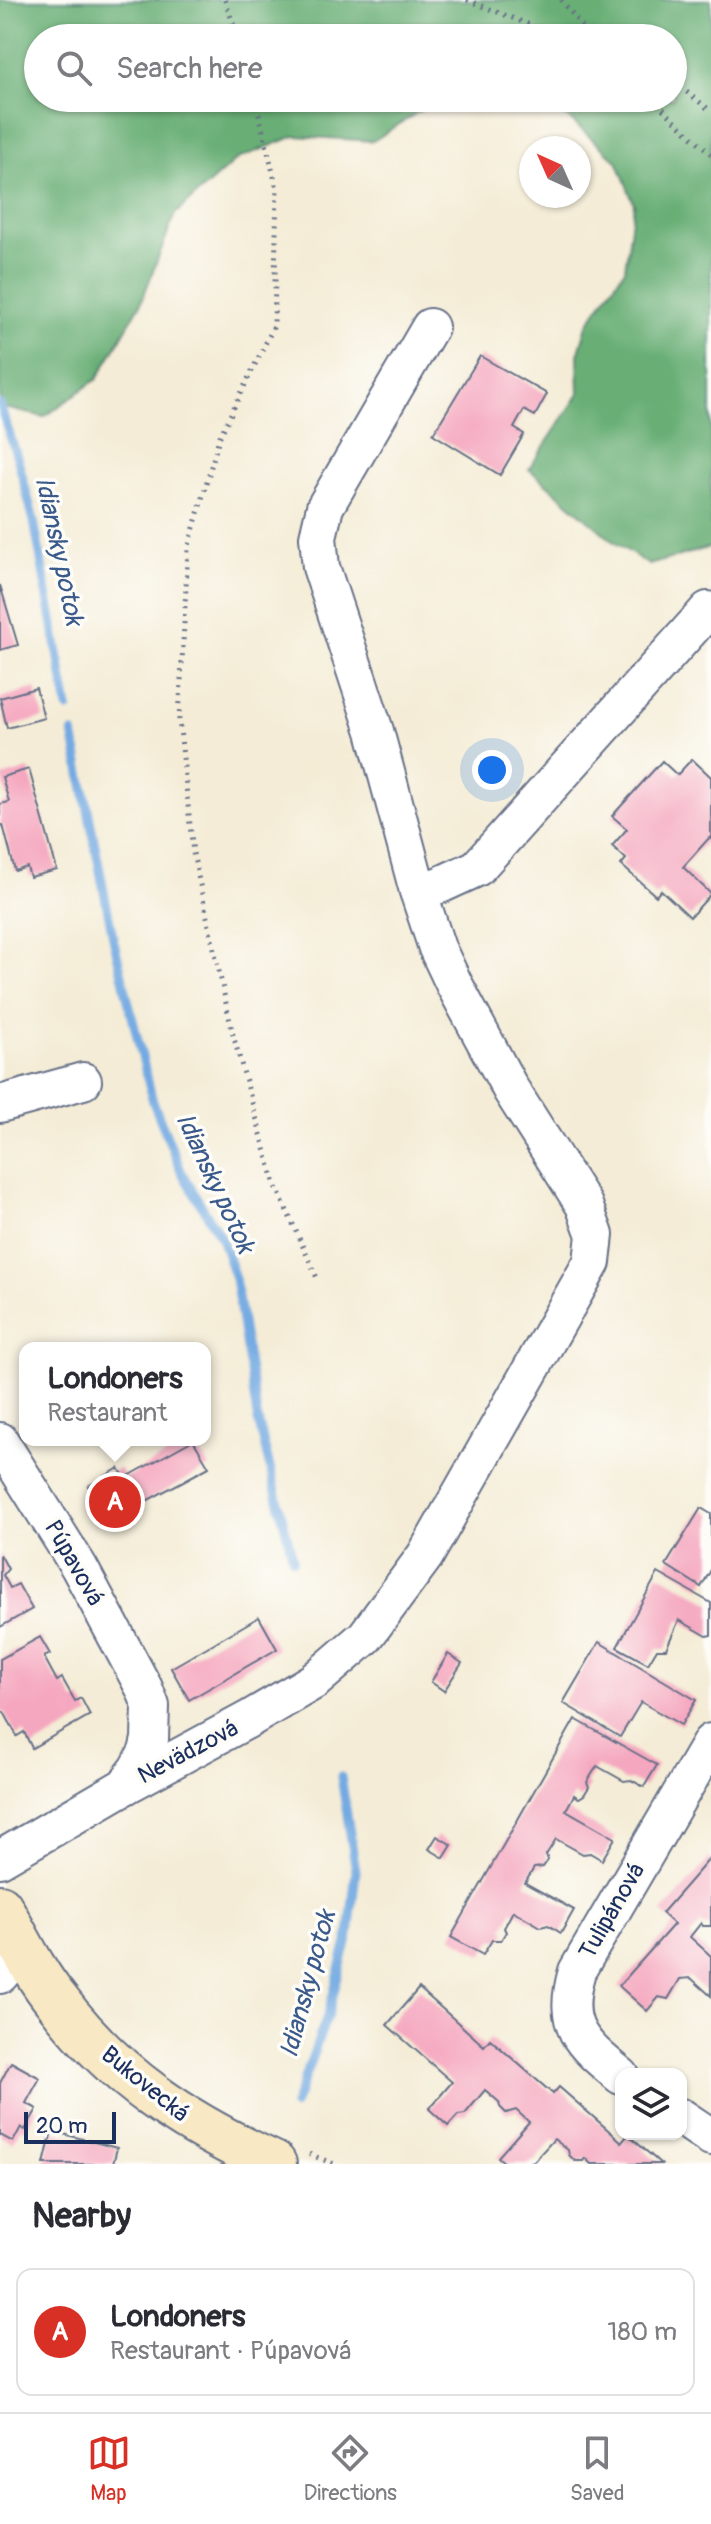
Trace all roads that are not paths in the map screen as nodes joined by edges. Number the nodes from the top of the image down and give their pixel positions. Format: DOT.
graph roads {
  1 [pos="430,327"];
  2 [pos="708,610"];
  3 [pos="418,891"];
  4 [pos="83,1081"];
  5 [pos="0,1104"];
  6 [pos="0,1441"];
  7 [pos="144,1688"];
  8 [pos="711,1742"];
  9 [pos="125,1786"];
  10 [pos="0,1859"];
  11 [pos="0,1907"];
  12 [pos="20,1966"];
  13 [pos="615,2071"];
  14 [pos="687,2121"];
  15 [pos="711,2137"];
  16 [pos="288,2158"];
  1 -- 3 [label="street, Nevädzová"];
  2 -- 3 [label="street"];
  3 -- 9 [label="street, Nevädzová"];
  4 -- 5 [label="street"];
  6 -- 7 [label="street, Púpavová"];
  7 -- 9 [label="street, Nevädzová"];
  8 -- 13 [label="street, Tulipánová"];
  9 -- 10 [label="street, Nevädzová"];
  11 -- 12 [label="street, Bukovecká"];
  12 -- 16 [label="street, Bukovecká"];
  14 -- 15 [label="street"];
}
